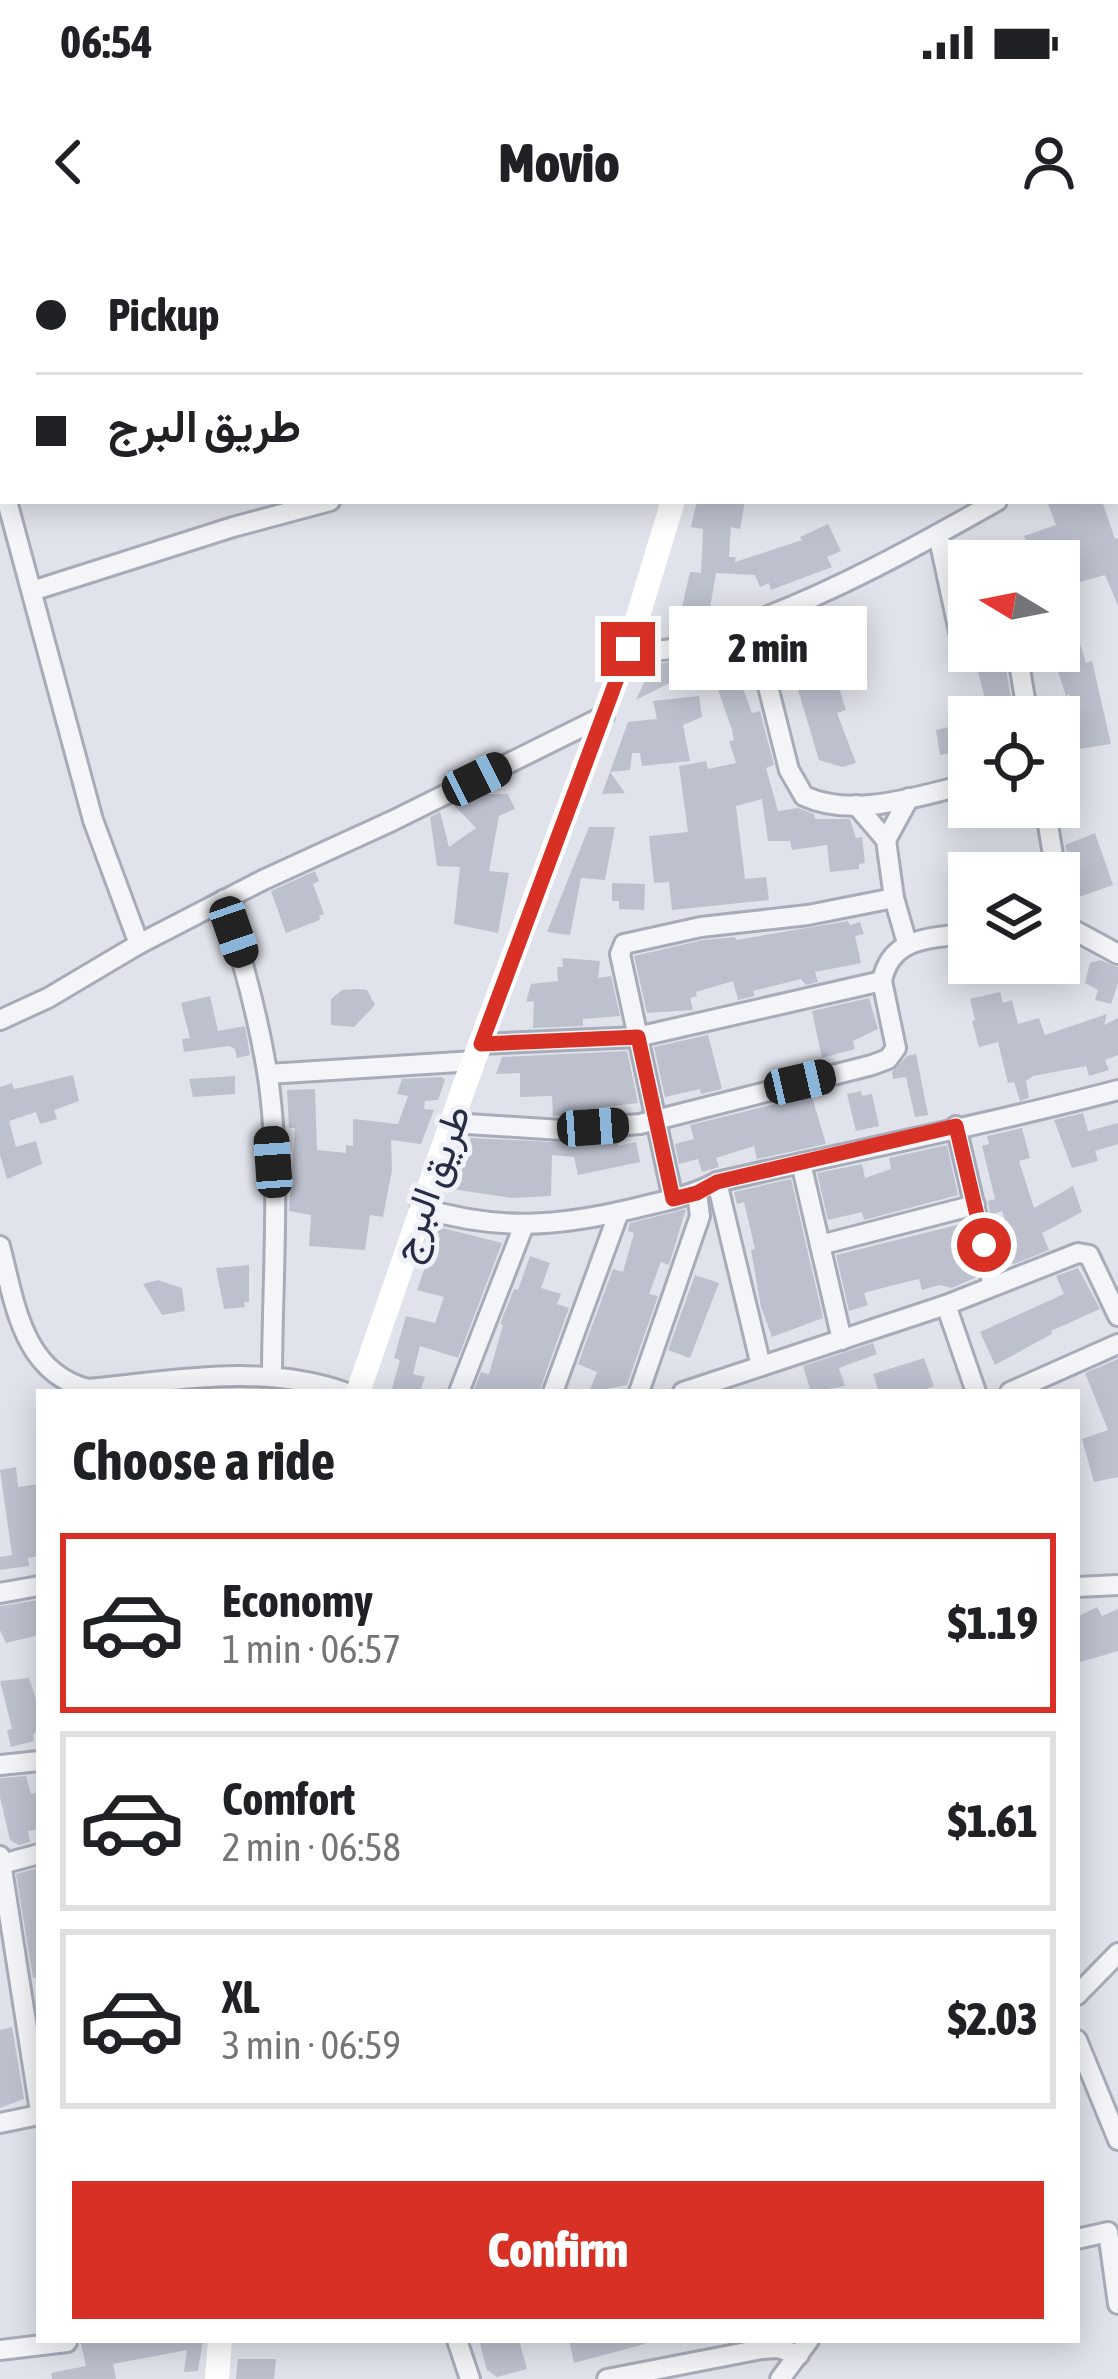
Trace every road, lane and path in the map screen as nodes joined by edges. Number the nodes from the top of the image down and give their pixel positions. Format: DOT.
graph roads {
  1 [pos="8,504"];
  2 [pos="320,504"];
  3 [pos="672,504"];
  4 [pos="992,504"];
  5 [pos="938,534"];
  6 [pos="948,581"];
  7 [pos="32,591"];
  8 [pos="752,622"];
  9 [pos="628,649"];
  10 [pos="604,716"];
  11 [pos="948,789"];
  12 [pos="908,799"];
  13 [pos="856,805"];
  14 [pos="886,840"];
  15 [pos="894,898"];
  16 [pos="223,900"];
  17 [pos="1080,933"];
  18 [pos="948,936"];
  19 [pos="908,943"];
  20 [pos="139,944"];
  21 [pos="1118,954"];
  22 [pos="882,981"];
  23 [pos="0,1020"];
  24 [pos="638,1037"];
  25 [pos="477,1052"];
  26 [pos="438,1064"];
  27 [pos="268,1074"];
  28 [pos="464,1088"];
  29 [pos="1118,1090"];
  30 [pos="656,1120"];
  31 [pos="452,1124"];
  32 [pos="956,1126"];
  33 [pos="801,1162"];
  34 [pos="717,1182"];
  35 [pos="697,1193"];
  36 [pos="673,1199"];
  37 [pos="975,1204"];
  38 [pos="421,1208"];
  39 [pos="619,1212"];
  40 [pos="524,1225"];
  41 [pos="820,1245"];
  42 [pos="0,1246"];
  43 [pos="993,1286"];
  44 [pos="946,1305"];
  45 [pos="1118,1316"];
  46 [pos="842,1340"];
  47 [pos="1118,1344"];
  48 [pos="761,1366"];
  49 [pos="272,1377"];
  50 [pos="725,1385"];
  51 [pos="195,1386"];
  52 [pos="330,1389"];
  53 [pos="359,1389"];
  54 [pos="460,1389"];
  55 [pos="554,1389"];
  56 [pos="640,1389"];
  57 [pos="975,1389"];
  58 [pos="1017,1389"];
  59 [pos="1118,1585"];
  60 [pos="36,1587"];
  61 [pos="1080,1588"];
  62 [pos="0,1593"];
  63 [pos="36,1761"];
  64 [pos="0,1765"];
  65 [pos="36,1854"];
  66 [pos="1,1860"];
  67 [pos="1118,1953"];
  68 [pos="1080,1992"];
  69 [pos="1080,2047"];
  70 [pos="36,2086"];
  71 [pos="36,2116"];
  72 [pos="0,2123"];
  73 [pos="1118,2140"];
  74 [pos="1113,2230"];
  75 [pos="1080,2238"];
  76 [pos="1118,2305"];
  77 [pos="59,2343"];
  78 [pos="220,2343"];
  79 [pos="458,2343"];
  80 [pos="804,2348"];
  81 [pos="0,2350"];
  82 [pos="217,2379"];
  83 [pos="470,2379"];
  84 [pos="608,2379"];
  85 [pos="780,2379"];
  1 -- 7 [label="street"];
  2 -- 7 [label="street"];
  3 -- 9 [label="street, طريق البرج"];
  4 -- 5 [label="street"];
  5 -- 6 [label="street"];
  5 -- 8 [label="street"];
  7 -- 20 [label="street"];
  8 -- 9 [label="street"];
  8 -- 13 [label="street"];
  9 -- 10 [label="street, طريق البرج"];
  10 -- 16 [label="street"];
  10 -- 25 [label="street, طريق البرج"];
  11 -- 12 [label="street"];
  12 -- 13 [label="street"];
  12 -- 14 [label="street"];
  13 -- 14 [label="street"];
  14 -- 15 [label="street"];
  15 -- 19 [label="street"];
  15 -- 24 [label="street"];
  16 -- 20 [label="street"];
  16 -- 27 [label="street"];
  17 -- 21 [label="street"];
  18 -- 19 [label="street"];
  19 -- 22 [label="street"];
  20 -- 23 [label="street"];
  22 -- 24 [label="street"];
  22 -- 30 [label="street"];
  24 -- 25 [label="street"];
  24 -- 30 [label="street"];
  25 -- 26 [label="street"];
  25 -- 28 [label="street, طريق البرج"];
  26 -- 27 [label="street"];
  26 -- 28 [label="street"];
  27 -- 49 [label="street"];
  28 -- 31 [label="street, طريق البرج"];
  29 -- 32 [label="street"];
  30 -- 31 [label="street"];
  30 -- 36 [label="street"];
  31 -- 38 [label="street, طريق البرج"];
  32 -- 33 [label="street"];
  32 -- 37 [label="street"];
  33 -- 34 [label="street"];
  33 -- 41 [label="street"];
  34 -- 35 [label="street"];
  34 -- 48 [label="street"];
  35 -- 36 [label="street"];
  35 -- 56 [label="street"];
  36 -- 39 [label="street"];
  37 -- 41 [label="street"];
  37 -- 43 [label="street"];
  38 -- 40 [label="street"];
  38 -- 53 [label="street, طريق البرج"];
  39 -- 40 [label="street"];
  39 -- 55 [label="street"];
  40 -- 54 [label="street"];
  41 -- 46 [label="street"];
  42 -- 51 [label="street"];
  43 -- 44 [label="street"];
  43 -- 45 [label="street"];
  44 -- 46 [label="street"];
  44 -- 57 [label="street"];
  46 -- 48 [label="street"];
  47 -- 58 [label="street"];
  48 -- 50 [label="street"];
  49 -- 51 [label="street"];
  49 -- 52 [label="street"];
  59 -- 61 [label="street"];
  60 -- 62 [label="street"];
  63 -- 64 [label="street"];
  65 -- 66 [label="street"];
  66 -- 70 [label="street"];
  67 -- 68 [label="street"];
  69 -- 73 [label="street"];
  71 -- 72 [label="street"];
  74 -- 75 [label="street"];
  74 -- 76 [label="street"];
  77 -- 81 [label="street"];
  78 -- 82 [label="street"];
  79 -- 83 [label="street"];
  80 -- 84 [label="street"];
  80 -- 85 [label="street"];
}
